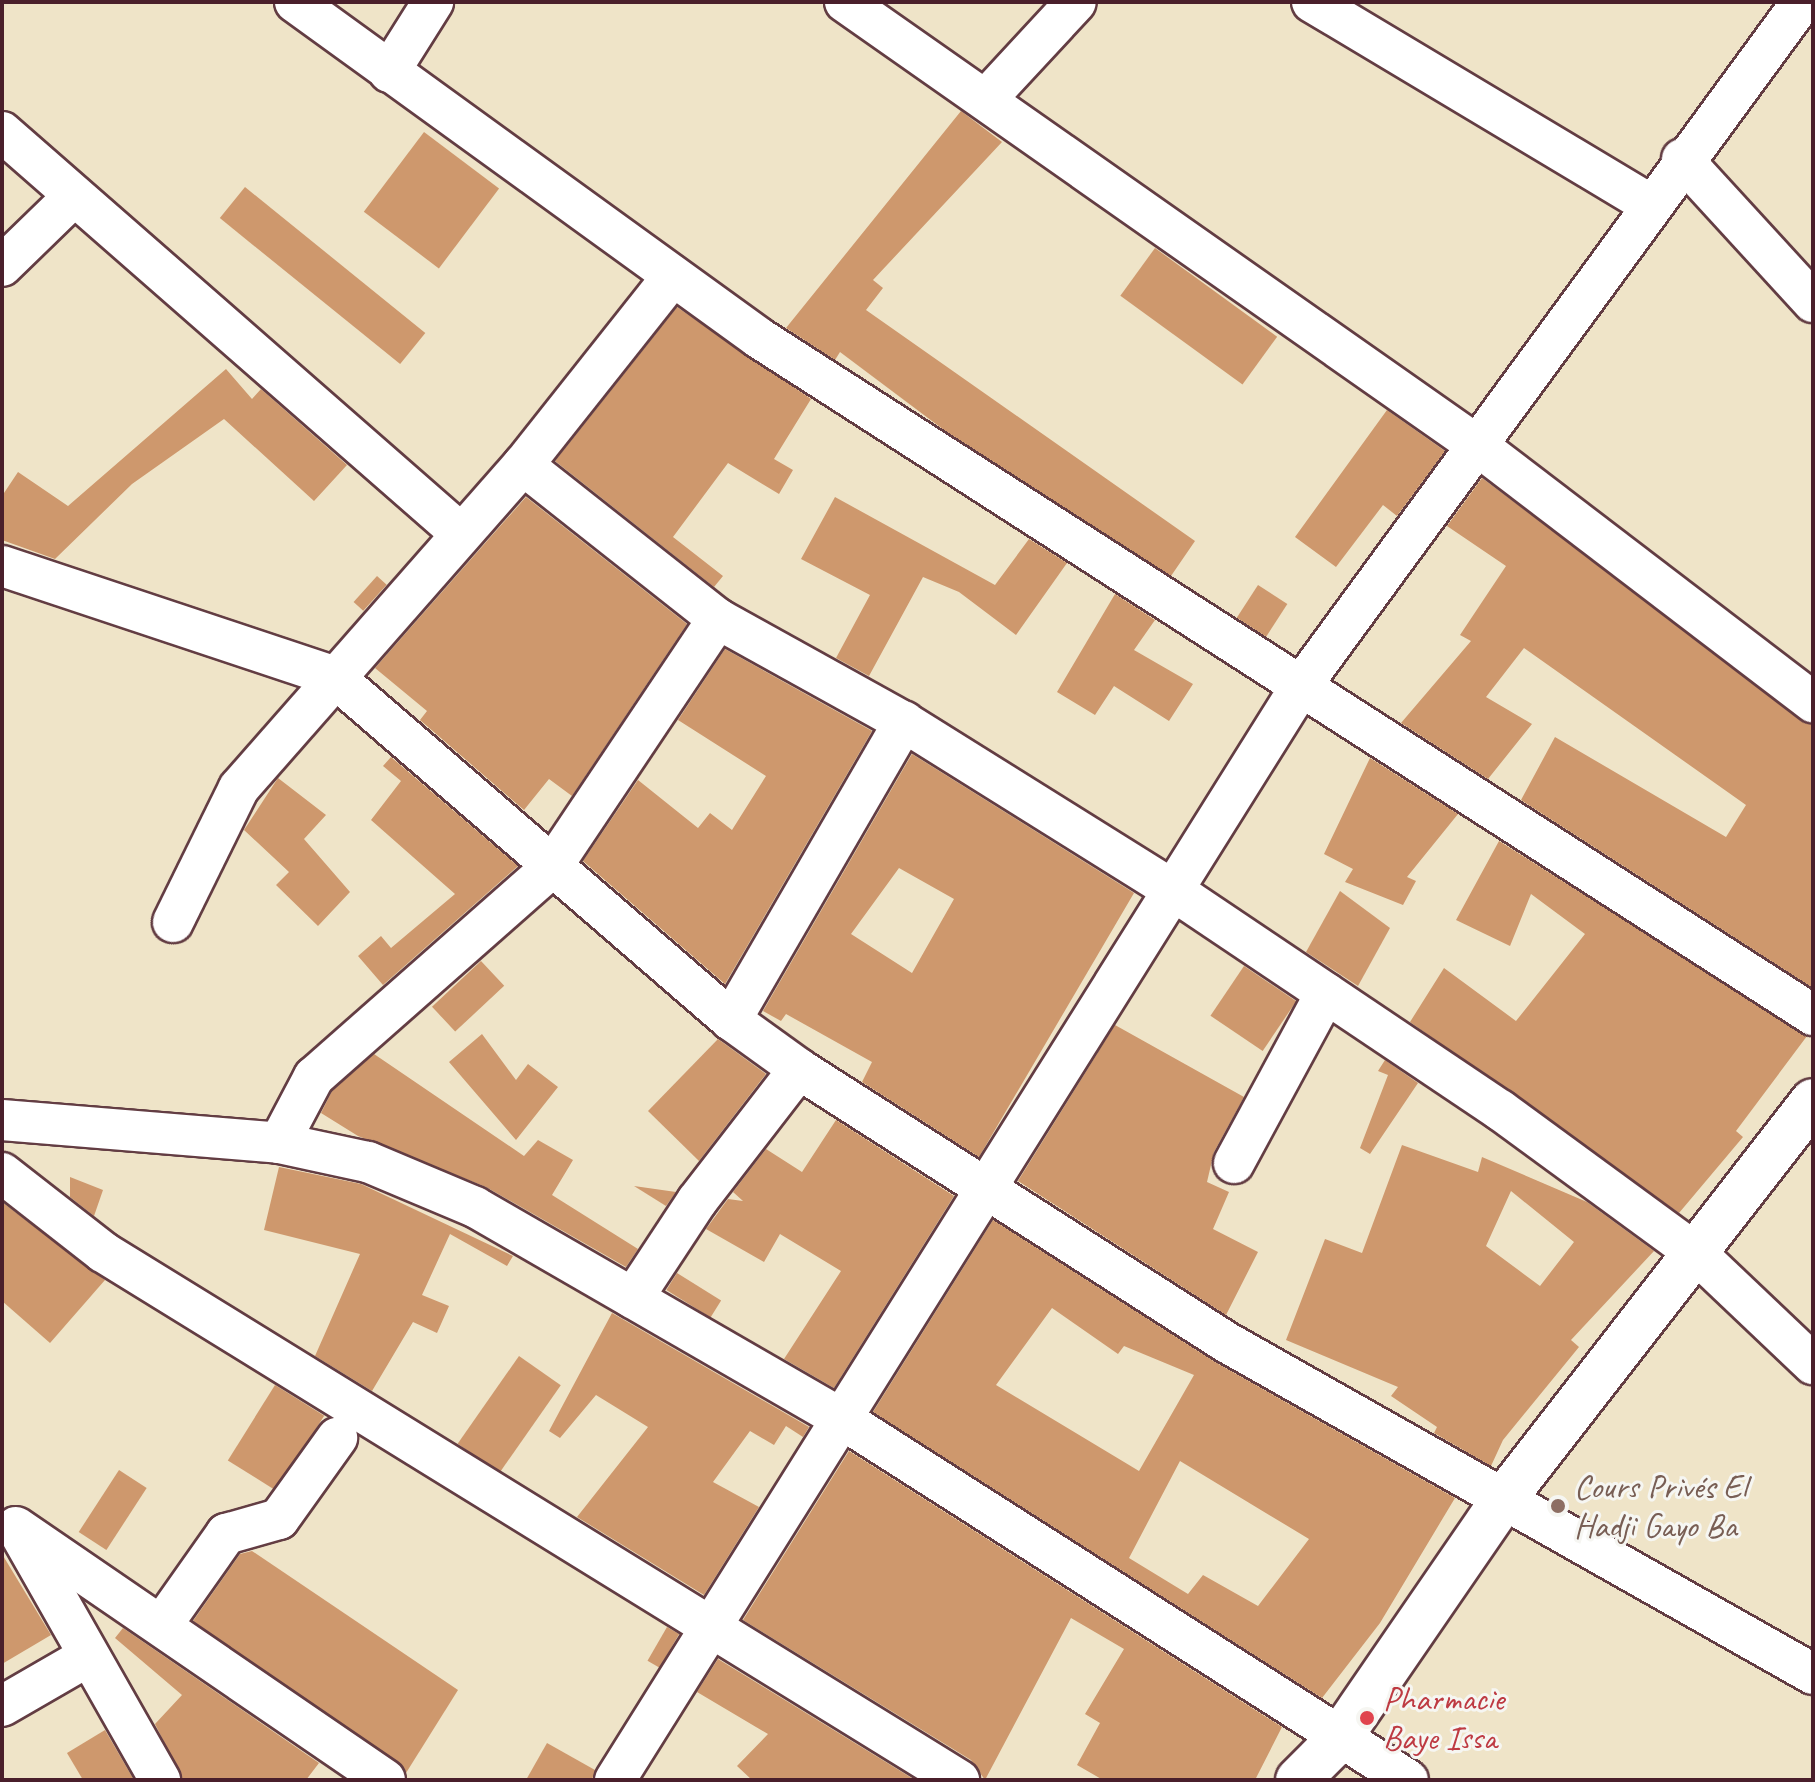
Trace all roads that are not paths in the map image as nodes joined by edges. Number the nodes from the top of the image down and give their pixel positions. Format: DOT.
graph roads {
  1 [pos="295,2"];
  2 [pos="433,2"];
  3 [pos="845,2"];
  4 [pos="1076,2"];
  5 [pos="1312,2"];
  6 [pos="1802,2"];
  7 [pos="389,72"];
  8 [pos="988,97"];
  9 [pos="2,132"];
  10 [pos="1682,159"];
  11 [pos="73,197"];
  12 [pos="1648,203"];
  13 [pos="2,266"];
  14 [pos="673,276"];
  15 [pos="1813,302"];
  16 [pos="1478,446"];
  17 [pos="523,465"];
  18 [pos="459,532"];
  19 [pos="2,566"];
  20 [pos="718,619"];
  21 [pos="333,676"];
  22 [pos="1301,686"];
  23 [pos="1813,702"];
  24 [pos="904,722"];
  25 [pos="551,868"];
  26 [pos="1168,887"];
  27 [pos="173,922"];
  28 [pos="1326,993"];
  29 [pos="1813,1015"];
  30 [pos="731,1020"];
  31 [pos="799,1069"];
  32 [pos="1813,1101"];
  33 [pos="2,1120"];
  34 [pos="279,1143"];
  35 [pos="1234,1163"];
  36 [pos="2,1173"];
  37 [pos="984,1187"];
  38 [pos="1697,1254"];
  39 [pos="633,1298"];
  40 [pos="1813,1364"];
  41 [pos="842,1419"];
  42 [pos="337,1438"];
  43 [pos="1506,1496"];
  44 [pos="9,1516"];
  45 [pos="164,1622"];
  46 [pos="710,1626"];
  47 [pos="87,1657"];
  48 [pos="1813,1674"];
  49 [pos="2,1706"];
  50 [pos="1338,1740"];
  51 [pos="160,1780"];
  52 [pos="385,1780"];
  53 [pos="615,1780"];
  54 [pos="959,1780"];
  55 [pos="1298,1780"];
  56 [pos="1408,1780"];
  1 -- 7 [label="street"];
  2 -- 7 [label="street"];
  3 -- 8 [label="street"];
  4 -- 8 [label="street"];
  5 -- 12 [label="street"];
  6 -- 10 [label="street"];
  7 -- 14 [label="street"];
  8 -- 16 [label="street"];
  9 -- 11 [label="street"];
  10 -- 12 [label="street"];
  10 -- 15 [label="street"];
  11 -- 13 [label="street"];
  11 -- 18 [label="street"];
  12 -- 16 [label="street"];
  14 -- 17 [label="street"];
  14 -- 22 [label="street"];
  16 -- 22 [label="street"];
  16 -- 23 [label="street"];
  17 -- 18 [label="street"];
  17 -- 20 [label="street"];
  18 -- 21 [label="street"];
  19 -- 21 [label="street"];
  20 -- 24 [label="street"];
  20 -- 25 [label="street"];
  21 -- 25 [label="street"];
  21 -- 27 [label="street"];
  22 -- 26 [label="street"];
  22 -- 29 [label="street"];
  24 -- 26 [label="street"];
  24 -- 30 [label="street"];
  25 -- 30 [label="street"];
  25 -- 34 [label="street"];
  26 -- 28 [label="street"];
  26 -- 37 [label="street"];
  28 -- 35 [label="street"];
  28 -- 38 [label="street"];
  30 -- 31 [label="street"];
  31 -- 37 [label="street"];
  31 -- 39 [label="street"];
  32 -- 38 [label="street"];
  33 -- 34 [label="street"];
  34 -- 39 [label="street"];
  36 -- 46 [label="street"];
  37 -- 41 [label="street"];
  37 -- 43 [label="street"];
  38 -- 40 [label="street"];
  38 -- 43 [label="street"];
  39 -- 41 [label="street"];
  41 -- 46 [label="street"];
  41 -- 50 [label="street"];
  42 -- 45 [label="street"];
  43 -- 48 [label="street"];
  43 -- 50 [label="street"];
  44 -- 45 [label="street"];
  44 -- 47 [label="street"];
  45 -- 52 [label="street"];
  46 -- 53 [label="street"];
  46 -- 54 [label="street"];
  47 -- 49 [label="street"];
  47 -- 51 [label="street"];
  50 -- 55 [label="street"];
  50 -- 56 [label="street"];
}
